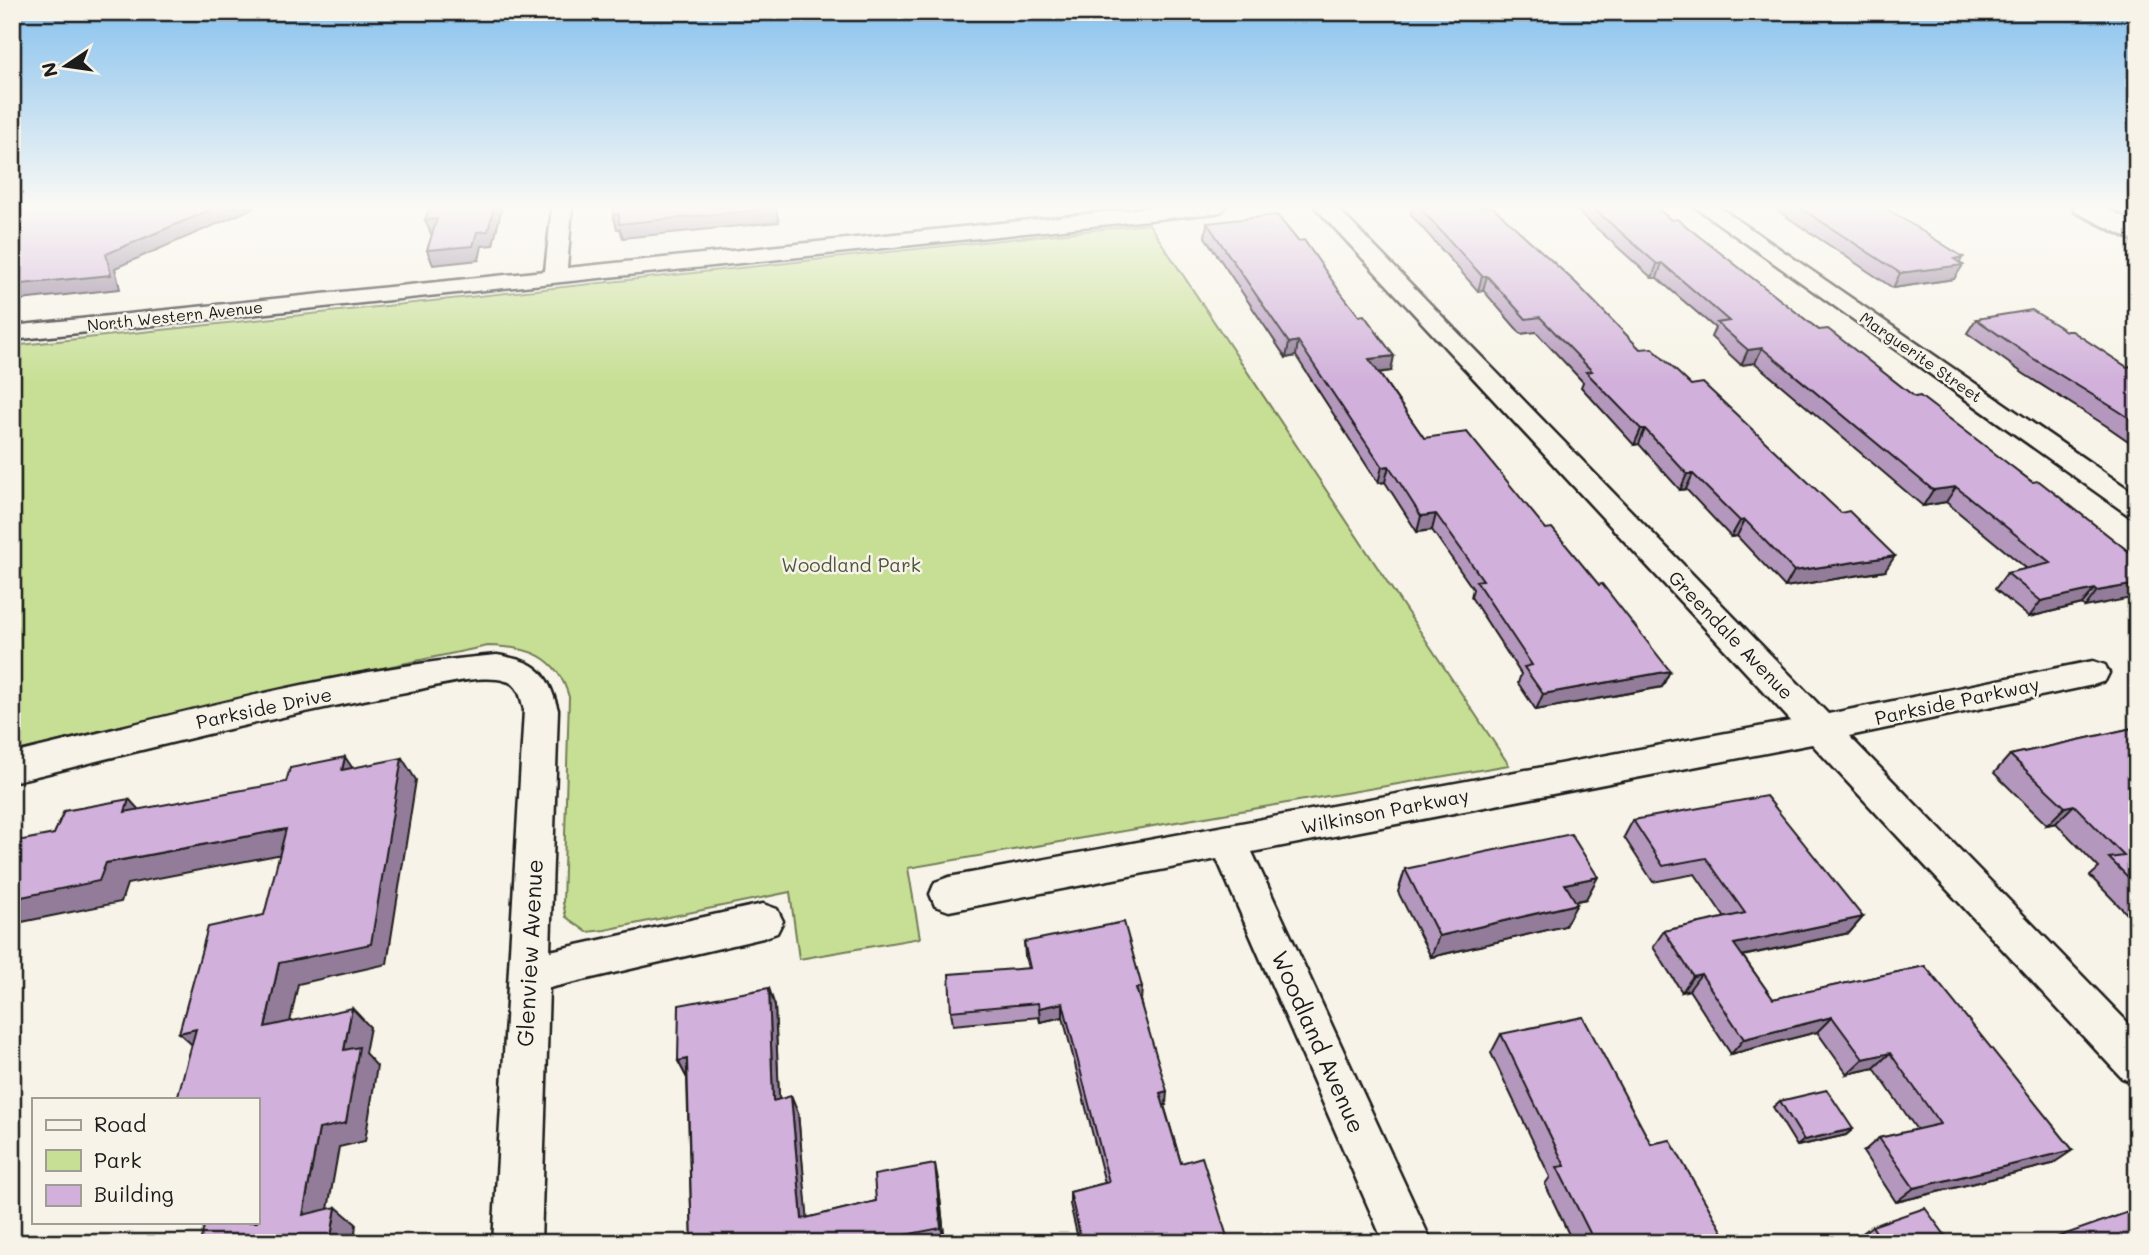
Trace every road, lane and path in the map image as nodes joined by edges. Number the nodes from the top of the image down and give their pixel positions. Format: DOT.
graph roads {
  1 [pos="556,266"];
  2 [pos="663,266"];
  3 [pos="1381,266"];
  4 [pos="1789,266"];
  5 [pos="555,277"];
  6 [pos="12,333"];
  7 [pos="2137,508"];
  8 [pos="519,671"];
  9 [pos="2093,673"];
  10 [pos="1820,729"];
  11 [pos="12,768"];
  12 [pos="1228,841"];
  13 [pos="949,894"];
  14 [pos="763,921"];
  15 [pos="529,974"];
  16 [pos="2137,1063"];
  17 [pos="517,1243"];
  18 [pos="1408,1243"];
  1 -- 5 [label="street"];
  2 -- 5 [label="street, North Western Avenue"];
  3 -- 10 [label="street, Greendale Avenue"];
  4 -- 7 [label="street, Marguerite Street"];
  5 -- 6 [label="street, North Western Avenue"];
  8 -- 11 [label="street, Parkside Drive"];
  8 -- 15 [label="street, Glenview Avenue"];
  9 -- 10 [label="street, Parkside Parkway"];
  10 -- 12 [label="street, Wilkinson Parkway"];
  10 -- 16 [label="street, Greendale Avenue"];
  12 -- 13 [label="street, Wilkinson Parkway"];
  12 -- 18 [label="street, Woodland Avenue"];
  14 -- 15 [label="street"];
  15 -- 17 [label="street, Glenview Avenue"];
}
